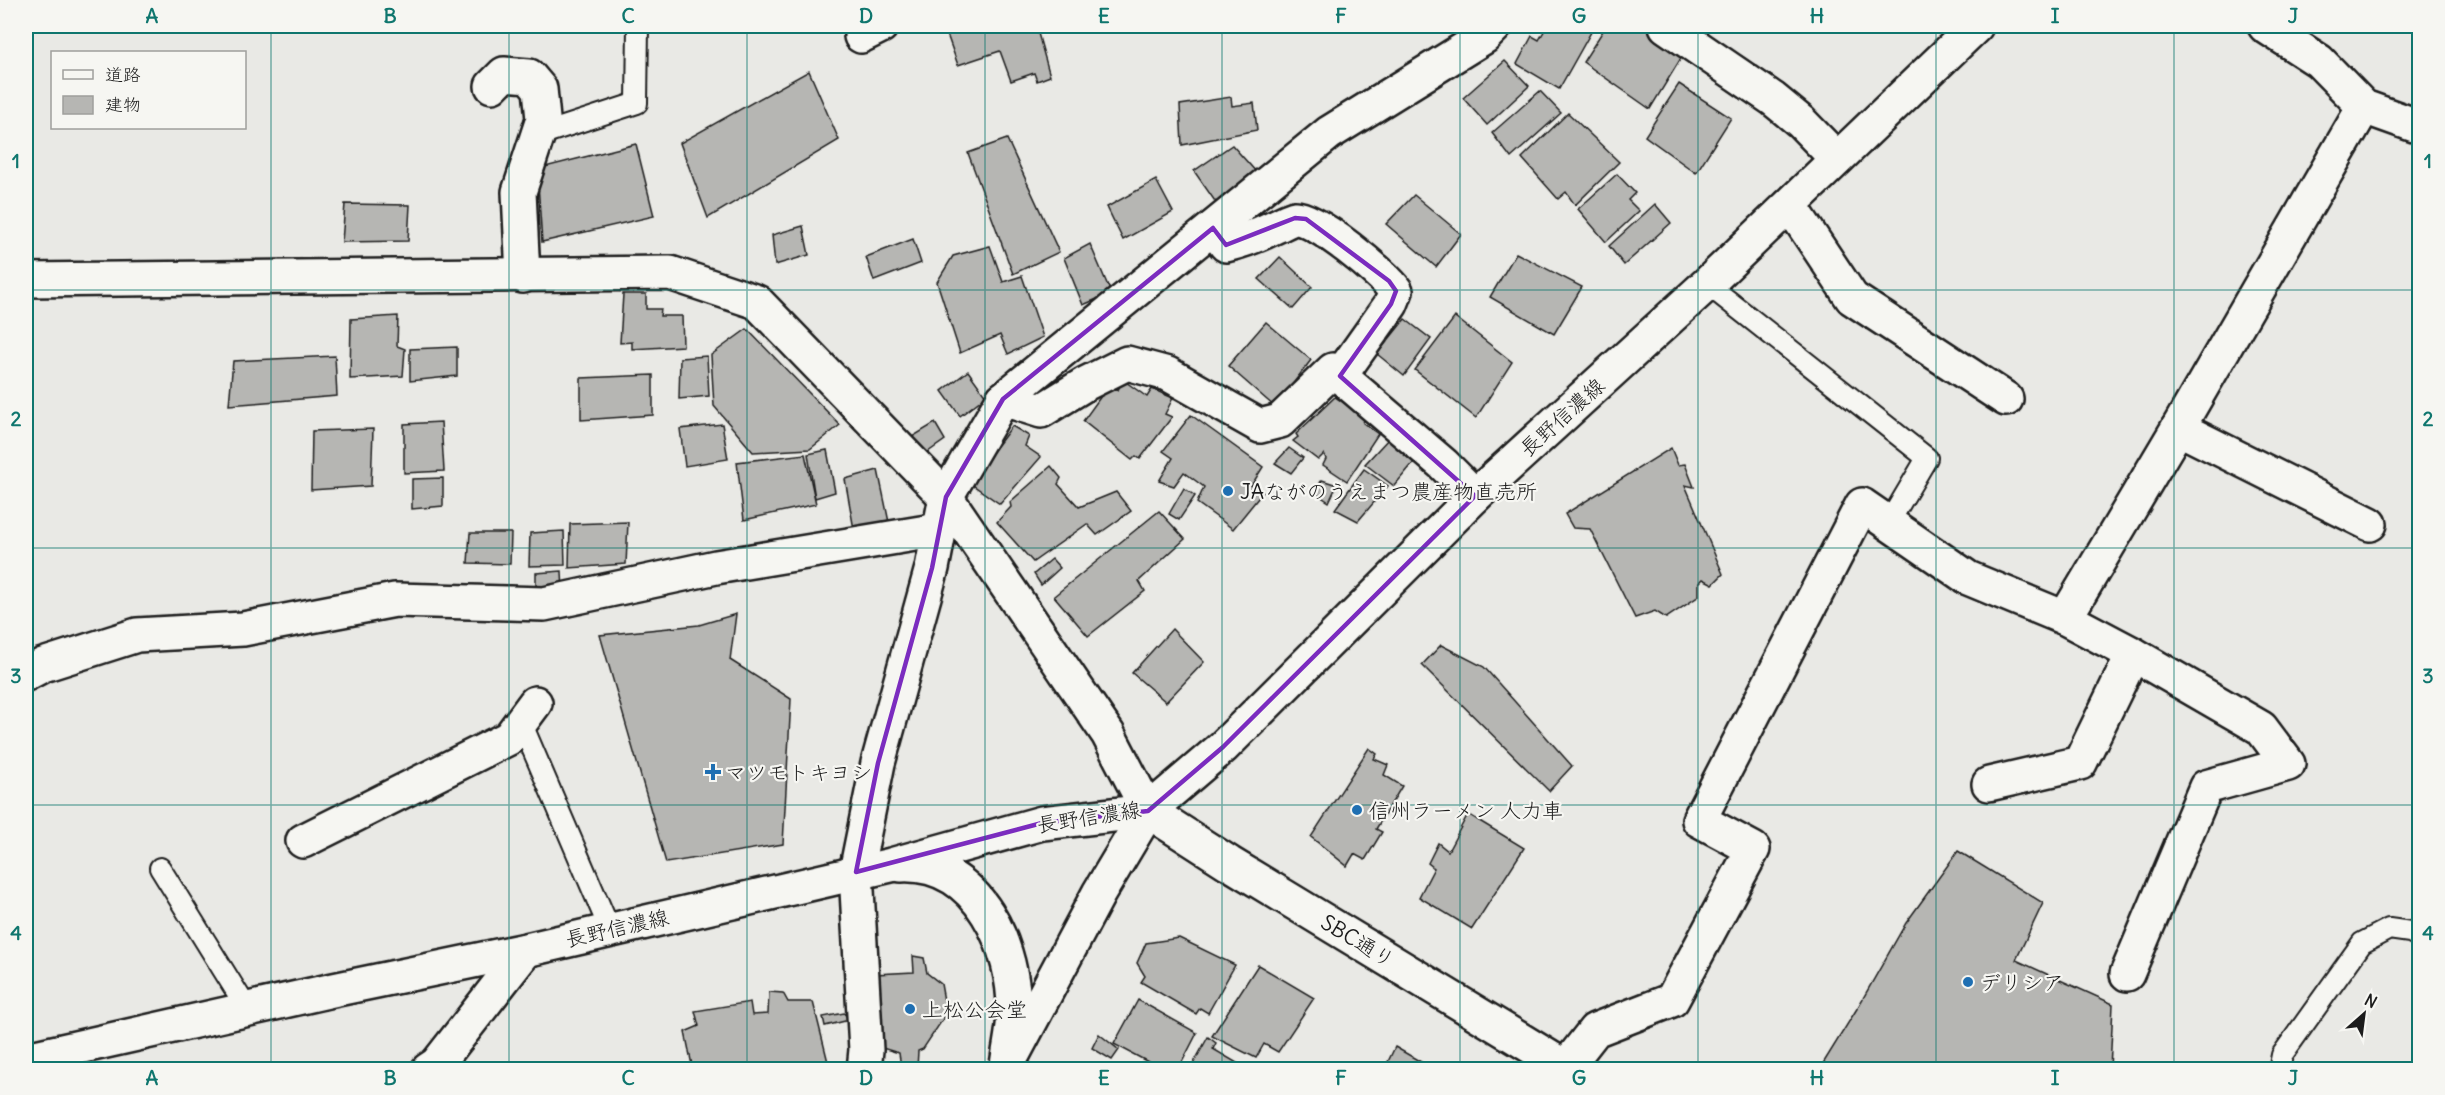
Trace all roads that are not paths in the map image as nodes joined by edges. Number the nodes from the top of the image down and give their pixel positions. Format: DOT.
graph roads {
  1 [pos="638,26"];
  2 [pos="1495,26"];
  3 [pos="1666,26"];
  4 [pos="1976,26"];
  5 [pos="2265,26"];
  6 [pos="492,86"];
  7 [pos="2364,107"];
  8 [pos="2420,127"];
  9 [pos="536,136"];
  10 [pos="1837,159"];
  11 [pos="1790,205"];
  12 [pos="1212,228"];
  13 [pos="523,276"];
  14 [pos="26,280"];
  15 [pos="1707,284"];
  16 [pos="1340,376"];
  17 [pos="1003,399"];
  18 [pos="2007,399"];
  19 [pos="2178,428"];
  20 [pos="1475,496"];
  21 [pos="946,497"];
  22 [pos="1888,524"];
  23 [pos="2370,524"];
  24 [pos="939,530"];
  25 [pos="2065,618"];
  26 [pos="2133,654"];
  27 [pos="26,674"];
  28 [pos="528,712"];
  29 [pos="1989,784"];
  30 [pos="1148,810"];
  31 [pos="303,842"];
  32 [pos="891,865"];
  33 [pos="160,868"];
  34 [pos="856,872"];
  35 [pos="610,930"];
  36 [pos="2420,937"];
  37 [pos="526,950"];
  38 [pos="2127,974"];
  39 [pos="248,1010"];
  40 [pos="26,1059"];
  41 [pos="435,1068"];
  42 [pos="1006,1068"];
  43 [pos="1568,1068"];
  44 [pos="864,1070"];
  45 [pos="2279,1070"];
  1 -- 9 [label="lane"];
  2 -- 12 [label="street"];
  3 -- 10 [label="street"];
  4 -- 10 [label="street, 長野信濃線"];
  5 -- 7 [label="street"];
  6 -- 9 [label="street"];
  7 -- 8 [label="street"];
  7 -- 19 [label="street"];
  9 -- 13 [label="street"];
  10 -- 11 [label="street, 長野信濃線"];
  11 -- 15 [label="street, 長野信濃線"];
  11 -- 18 [label="street"];
  12 -- 16 [label="street"];
  12 -- 17 [label="street"];
  13 -- 14 [label="street"];
  13 -- 21 [label="street"];
  15 -- 20 [label="street, 長野信濃線"];
  15 -- 22 [label="lane"];
  16 -- 17 [label="street"];
  16 -- 20 [label="street"];
  17 -- 21 [label="street"];
  19 -- 23 [label="street"];
  19 -- 25 [label="street"];
  20 -- 30 [label="street, 長野信濃線"];
  21 -- 24 [label="street"];
  21 -- 30 [label="street"];
  22 -- 25 [label="street"];
  22 -- 43 [label="street"];
  24 -- 27 [label="street"];
  24 -- 34 [label="street"];
  25 -- 26 [label="street"];
  26 -- 29 [label="street"];
  26 -- 38 [label="street"];
  28 -- 31 [label="street"];
  28 -- 35 [label="lane"];
  30 -- 32 [label="street, 長野信濃線"];
  30 -- 42 [label="street"];
  30 -- 43 [label="street, SBC通り"];
  32 -- 34 [label="street, 長野信濃線"];
  32 -- 42 [label="street"];
  33 -- 39 [label="lane"];
  34 -- 35 [label="street, 長野信濃線"];
  34 -- 44 [label="street"];
  35 -- 37 [label="street, 長野信濃線"];
  36 -- 45 [label="lane"];
  37 -- 39 [label="street, 長野信濃線"];
  37 -- 41 [label="street"];
  39 -- 40 [label="street, 長野信濃線"];
}
